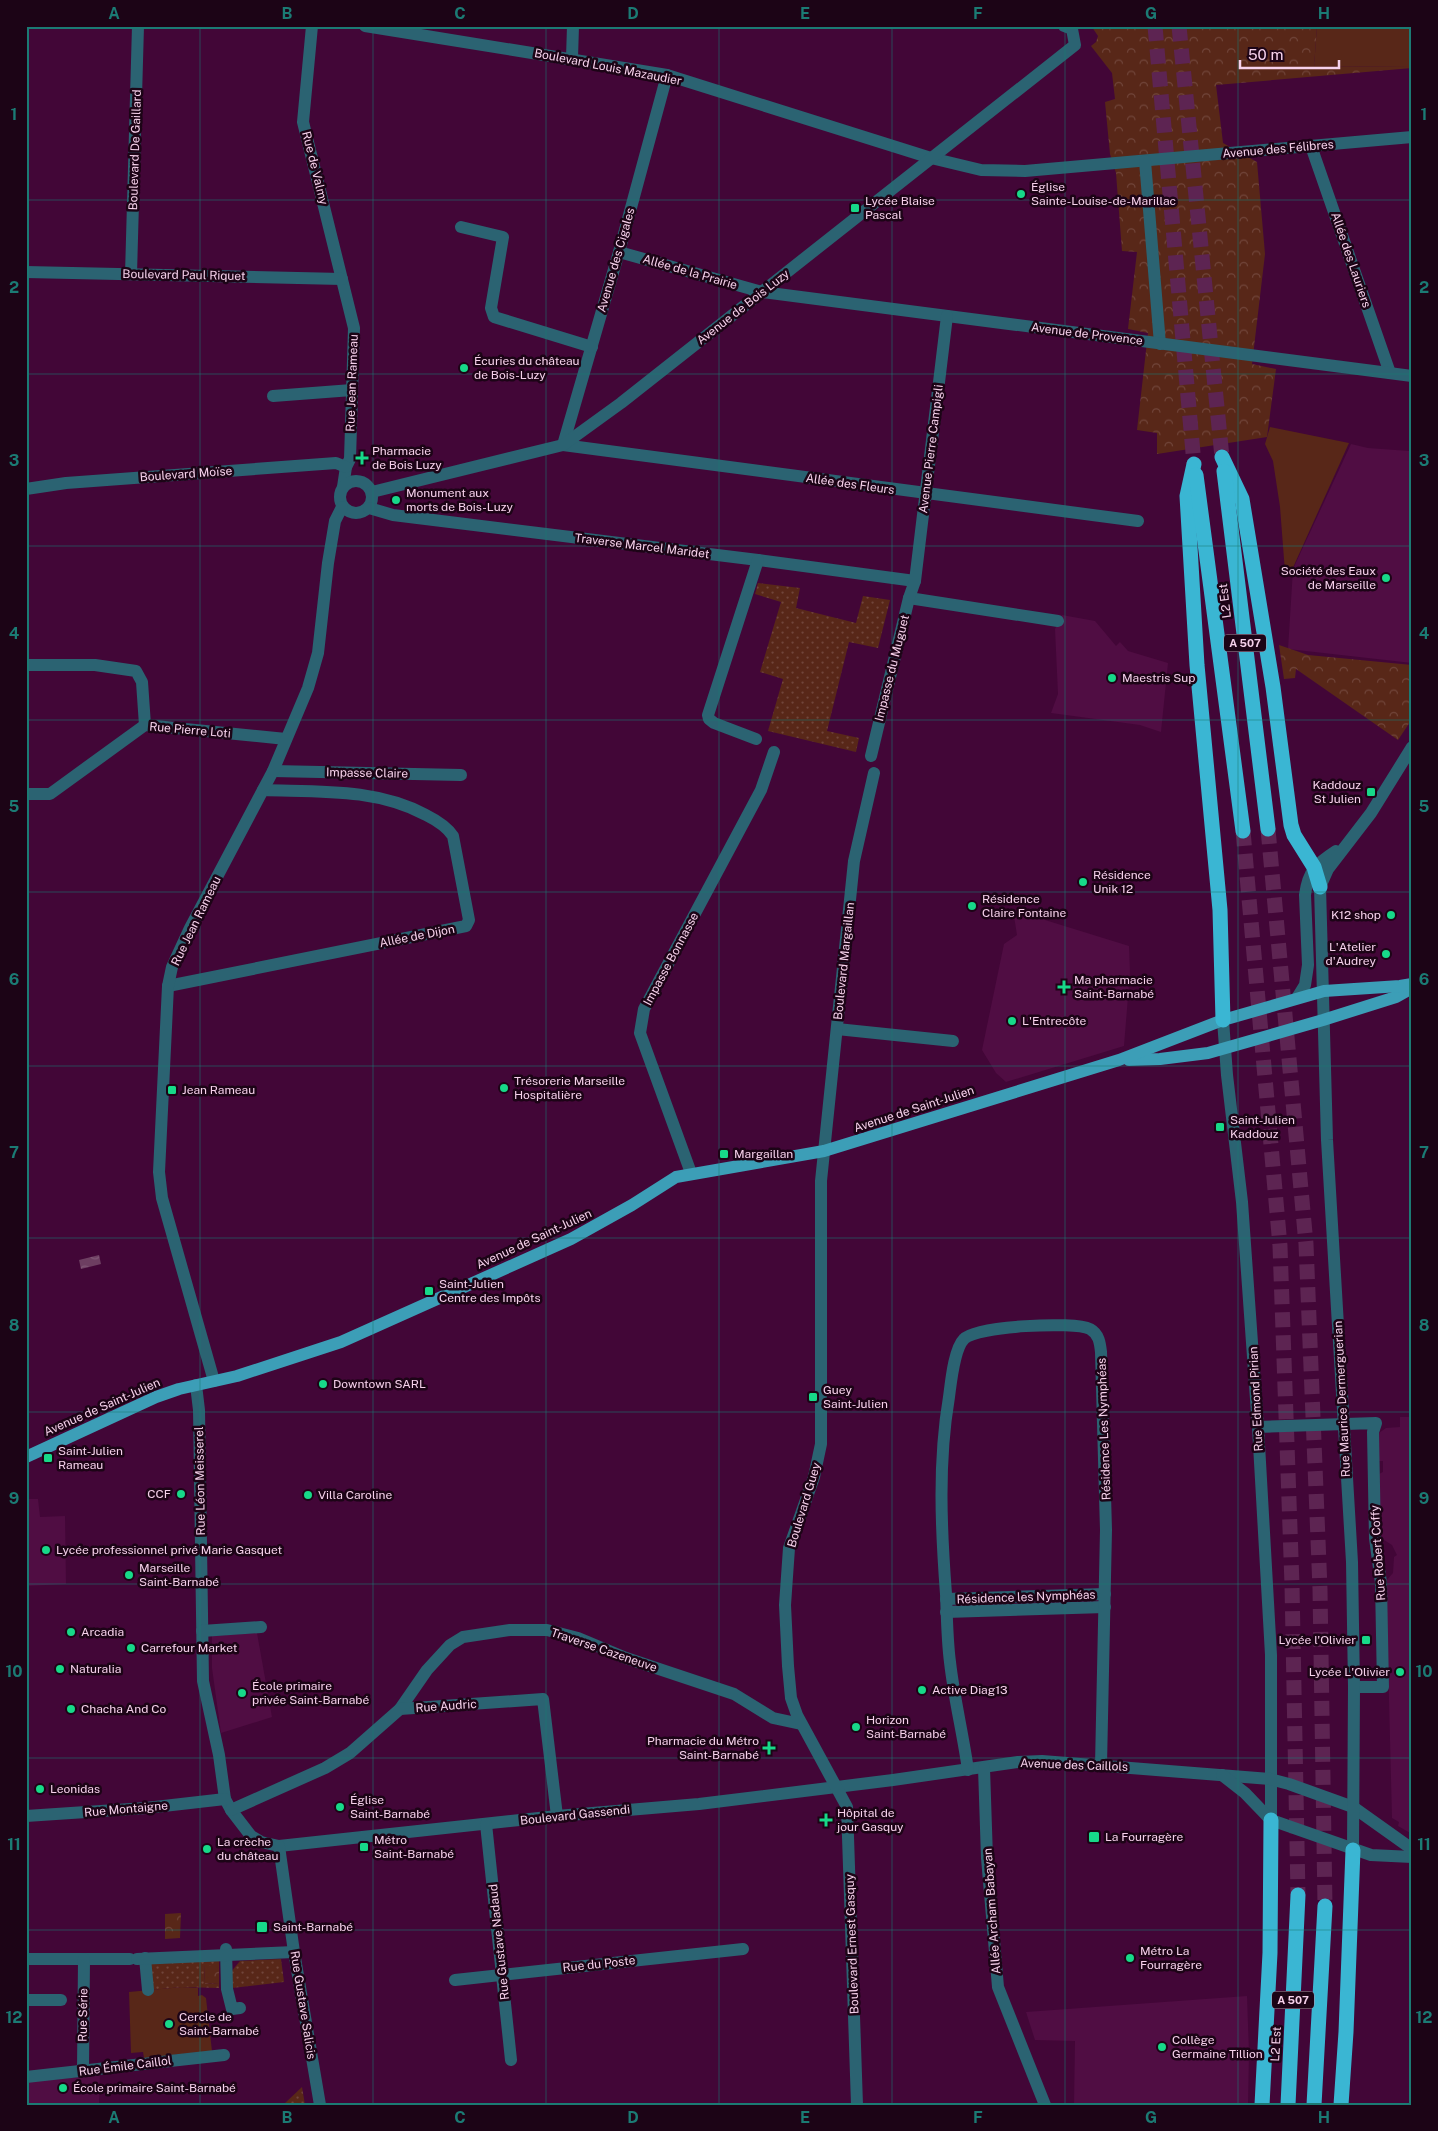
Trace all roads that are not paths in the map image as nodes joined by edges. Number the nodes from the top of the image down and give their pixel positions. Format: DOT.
graph roads {
  1 [pos="138,26"];
  2 [pos="312,26"];
  3 [pos="365,26"];
  4 [pos="573,26"];
  5 [pos="1064,26"];
  6 [pos="572,58"];
  7 [pos="667,75"];
  8 [pos="1412,137"];
  9 [pos="1311,146"];
  10 [pos="931,158"];
  11 [pos="1145,161"];
  12 [pos="461,227"];
  13 [pos="619,252"];
  14 [pos="26,272"];
  15 [pos="131,274"];
  16 [pos="342,279"];
  17 [pos="762,292"];
  18 [pos="948,316"];
  19 [pos="1160,344"];
  20 [pos="586,345"];
  21 [pos="1390,373"];
  22 [pos="1412,376"];
  23 [pos="352,390"];
  24 [pos="273,396"];
  25 [pos="563,445"];
  26 [pos="346,467"];
  27 [pos="343,487"];
  28 [pos="26,489"];
  29 [pos="372,492"];
  30 [pos="924,494"];
  31 [pos="342,507"];
  32 [pos="369,508"];
  33 [pos="1138,521"];
  34 [pos="758,560"];
  35 [pos="916,581"];
  36 [pos="909,598"];
  37 [pos="1058,621"];
  38 [pos="26,664"];
  39 [pos="145,726"];
  40 [pos="286,739"];
  41 [pos="756,739"];
  42 [pos="1412,748"];
  43 [pos="774,752"];
  44 [pos="871,756"];
  45 [pos="273,771"];
  46 [pos="874,773"];
  47 [pos="461,775"];
  48 [pos="263,790"];
  49 [pos="26,794"];
  50 [pos="1268,829"];
  51 [pos="1243,831"];
  52 [pos="1344,846"];
  53 [pos="1314,868"];
  54 [pos="1320,887"];
  55 [pos="1412,984"];
  56 [pos="168,986"];
  57 [pos="1412,988"];
  58 [pos="1324,990"];
  59 [pos="1297,998"];
  60 [pos="1223,1020"];
  61 [pos="1324,1020"];
  62 [pos="837,1029"];
  63 [pos="954,1041"];
  64 [pos="1225,1048"];
  65 [pos="1119,1060"];
  66 [pos="824,1152"];
  67 [pos="692,1173"];
  68 [pos="214,1381"];
  69 [pos="196,1385"];
  70 [pos="1344,1424"];
  71 [pos="1258,1427"];
  72 [pos="26,1457"];
  73 [pos="1105,1594"];
  74 [pos="946,1605"];
  75 [pos="1105,1607"];
  76 [pos="262,1627"];
  77 [pos="202,1631"];
  78 [pos="1354,1687"];
  79 [pos="400,1709"];
  80 [pos="801,1724"];
  81 [pos="1101,1765"];
  82 [pos="984,1768"];
  83 [pos="968,1770"];
  84 [pos="1222,1775"];
  85 [pos="1270,1779"];
  86 [pos="836,1787"];
  87 [pos="228,1805"];
  88 [pos="1353,1807"];
  89 [pos="26,1816"];
  90 [pos="557,1816"];
  91 [pos="1271,1820"];
  92 [pos="486,1824"];
  93 [pos="278,1846"];
  94 [pos="1412,1849"];
  95 [pos="1353,1850"];
  96 [pos="1412,1857"];
  97 [pos="1298,1895"];
  98 [pos="1325,1906"];
  99 [pos="743,1949"];
  100 [pos="226,1952"];
  101 [pos="294,1952"];
  102 [pos="137,1958"];
  103 [pos="26,1959"];
  104 [pos="84,1959"];
  105 [pos="502,1974"];
  106 [pos="455,1980"];
  107 [pos="148,1990"];
  108 [pos="26,2000"];
  109 [pos="61,2000"];
  110 [pos="240,2008"];
  111 [pos="224,2055"];
  112 [pos="512,2060"];
  113 [pos="82,2071"];
  114 [pos="26,2077"];
  115 [pos="320,2105"];
  116 [pos="857,2105"];
  117 [pos="1045,2105"];
  118 [pos="1262,2105"];
  119 [pos="1288,2105"];
  120 [pos="1314,2105"];
  121 [pos="1341,2105"];
  1 -- 15 [label="street, Boulevard De Gaillard"];
  2 -- 16 [label="street, Rue de Valmy"];
  3 -- 6 [label="street, Boulevard Louis Mazaudier"];
  4 -- 6 [label="street"];
  5 -- 10 [label="street, Avenue de Bois Luzy"];
  6 -- 7 [label="street, Boulevard Louis Mazaudier"];
  7 -- 10 [label="street, Boulevard Louis Mazaudier"];
  7 -- 13 [label="street, Avenue des Cigales"];
  8 -- 9 [label="street, Avenue des Félibres"];
  9 -- 11 [label="street, Avenue des Félibres"];
  9 -- 21 [label="street, Allée des Lauriers"];
  10 -- 11 [label="street, Avenue des Félibres"];
  10 -- 17 [label="street, Avenue de Bois Luzy"];
  11 -- 19 [label="street"];
  12 -- 20 [label="street"];
  13 -- 17 [label="street, Allée de la Prairie"];
  13 -- 20 [label="street, Avenue des Cigales"];
  14 -- 15 [label="street, Boulevard Paul Riquet"];
  15 -- 16 [label="street, Boulevard Paul Riquet"];
  16 -- 23 [label="street, Rue Jean Rameau"];
  17 -- 18 [label="street, Avenue de Provence"];
  17 -- 25 [label="street, Avenue de Bois Luzy"];
  18 -- 19 [label="street, Avenue de Provence"];
  18 -- 30 [label="street, Avenue Pierre Campigli"];
  19 -- 21 [label="street, Avenue de Provence"];
  20 -- 25 [label="street, Avenue des Cigales"];
  21 -- 22 [label="street, Avenue de Provence"];
  23 -- 24 [label="street"];
  23 -- 26 [label="street, Rue Jean Rameau"];
  25 -- 29 [label="street, Avenue de Bois Luzy"];
  25 -- 30 [label="street, Allée des Fleurs"];
  26 -- 27 [label="street, Rue Jean Rameau"];
  26 -- 28 [label="street, Boulevard Moïse"];
  27 -- 29 [label="street"];
  27 -- 31 [label="street"];
  29 -- 32 [label="street"];
  30 -- 33 [label="street, Allée des Fleurs"];
  30 -- 35 [label="street, Avenue Pierre Campigli"];
  31 -- 32 [label="street"];
  31 -- 40 [label="street, Rue Jean Rameau"];
  32 -- 34 [label="street, Traverse Marcel Maridet"];
  34 -- 35 [label="street, Traverse Marcel Maridet"];
  34 -- 41 [label="street"];
  35 -- 36 [label="street, Impasse du Muguet"];
  36 -- 37 [label="street"];
  36 -- 44 [label="street, Impasse du Muguet"];
  38 -- 39 [label="street"];
  39 -- 40 [label="street, Rue Pierre Loti"];
  39 -- 49 [label="street, Rue Pierre Loti"];
  40 -- 45 [label="street, Rue Jean Rameau"];
  42 -- 52 [label="street"];
  43 -- 67 [label="street, Impasse Bonnasse"];
  45 -- 47 [label="street, Impasse Claire"];
  45 -- 48 [label="street, Rue Jean Rameau"];
  46 -- 62 [label="street, Boulevard Margaillan"];
  48 -- 56 [label="street, Rue Jean Rameau"];
  48 -- 56 [label="street, Allée de Dijon"];
  50 -- 53 [label="highway, L2 Est / A 507"];
  51 -- 60 [label="highway, L2 Est / A 507"];
  52 -- 53 [label="street"];
  52 -- 54 [label="street"];
  53 -- 54 [label="highway"];
  53 -- 59 [label="street"];
  54 -- 58 [label="street, Rue Maurice Dermerguerian"];
  55 -- 58 [label="main road, Avenue de Saint-Julien"];
  56 -- 68 [label="street, Rue Jean Rameau"];
  57 -- 61 [label="main road, Avenue de Saint-Julien"];
  58 -- 59 [label="main road, Avenue de Saint-Julien"];
  58 -- 61 [label="street, Rue Maurice Dermerguerian"];
  59 -- 60 [label="main road, Avenue de Saint-Julien"];
  60 -- 64 [label="street, Rue Edmond Pirian"];
  60 -- 65 [label="main road, Avenue de Saint-Julien"];
  61 -- 64 [label="main road, Avenue de Saint-Julien"];
  61 -- 70 [label="street, Rue Maurice Dermerguerian"];
  62 -- 63 [label="street"];
  62 -- 66 [label="street, Boulevard Margaillan"];
  64 -- 65 [label="main road, Avenue de Saint-Julien"];
  64 -- 71 [label="street, Rue Edmond Pirian"];
  65 -- 66 [label="main road, Avenue de Saint-Julien"];
  66 -- 67 [label="main road, Avenue de Saint-Julien"];
  66 -- 80 [label="street, Boulevard Guey"];
  67 -- 68 [label="main road, Avenue de Saint-Julien"];
  68 -- 69 [label="main road, Avenue de Saint-Julien"];
  69 -- 72 [label="main road, Avenue de Saint-Julien"];
  69 -- 77 [label="street, Rue Léon Meisserel"];
  70 -- 71 [label="street, Rue Robert Coffy"];
  70 -- 78 [label="street, Rue Maurice Dermerguerian"];
  70 -- 78 [label="street, Rue Robert Coffy"];
  71 -- 85 [label="street, Rue Edmond Pirian"];
  73 -- 74 [label="street, Résidence les Nymphéas"];
  73 -- 74 [label="street, Résidence Les Nymphéas"];
  73 -- 75 [label="street, Résidence Les Nymphéas"];
  74 -- 75 [label="street, Résidence Les Nymphéas"];
  74 -- 83 [label="street, Résidence Les Nymphéas"];
  75 -- 81 [label="street, Résidence Les Nymphéas"];
  76 -- 77 [label="street"];
  77 -- 87 [label="street, Rue Léon Meisserel"];
  78 -- 88 [label="street, Rue Maurice Dermerguerian"];
  79 -- 80 [label="street, Traverse Cazeneuve"];
  79 -- 87 [label="street, Rue Audric"];
  79 -- 90 [label="street, Rue Audric"];
  80 -- 86 [label="street, Boulevard Guey"];
  81 -- 82 [label="street, Avenue des Caillols"];
  81 -- 84 [label="street, Avenue des Caillols"];
  82 -- 83 [label="street, Avenue des Caillols"];
  82 -- 117 [label="street, Allée Archam Babayan"];
  83 -- 86 [label="street, Avenue des Caillols"];
  84 -- 85 [label="street, Avenue des Caillols"];
  84 -- 91 [label="street"];
  85 -- 88 [label="street, Avenue des Caillols"];
  85 -- 91 [label="street"];
  86 -- 90 [label="street, Boulevard Gassendi"];
  86 -- 116 [label="street, Boulevard Ernest Gasquy"];
  87 -- 89 [label="street, Rue Montaigne"];
  87 -- 93 [label="street"];
  88 -- 94 [label="street, Avenue des Caillols"];
  88 -- 95 [label="street"];
  90 -- 92 [label="street, Boulevard Gassendi"];
  91 -- 95 [label="street"];
  91 -- 118 [label="highway"];
  92 -- 93 [label="street, Boulevard Gassendi"];
  92 -- 105 [label="street, Rue Gustave Nadaud"];
  93 -- 101 [label="street, Rue Gustave Salicis"];
  95 -- 96 [label="street"];
  95 -- 121 [label="highway"];
  97 -- 119 [label="highway, L2 Est / A 507"];
  98 -- 120 [label="highway, A 507"];
  99 -- 105 [label="street, Rue du Poste"];
  100 -- 101 [label="street"];
  100 -- 102 [label="street"];
  100 -- 110 [label="street"];
  101 -- 115 [label="street, Rue Gustave Salicis"];
  102 -- 104 [label="street"];
  102 -- 107 [label="street"];
  103 -- 104 [label="street"];
  104 -- 113 [label="street, Rue Série"];
  105 -- 106 [label="street, Rue du Poste"];
  105 -- 112 [label="street, Rue Gustave Nadaud"];
  108 -- 109 [label="street"];
  111 -- 113 [label="street, Rue Émile Caillol"];
  113 -- 114 [label="street, Rue Émile Caillol"];
}
